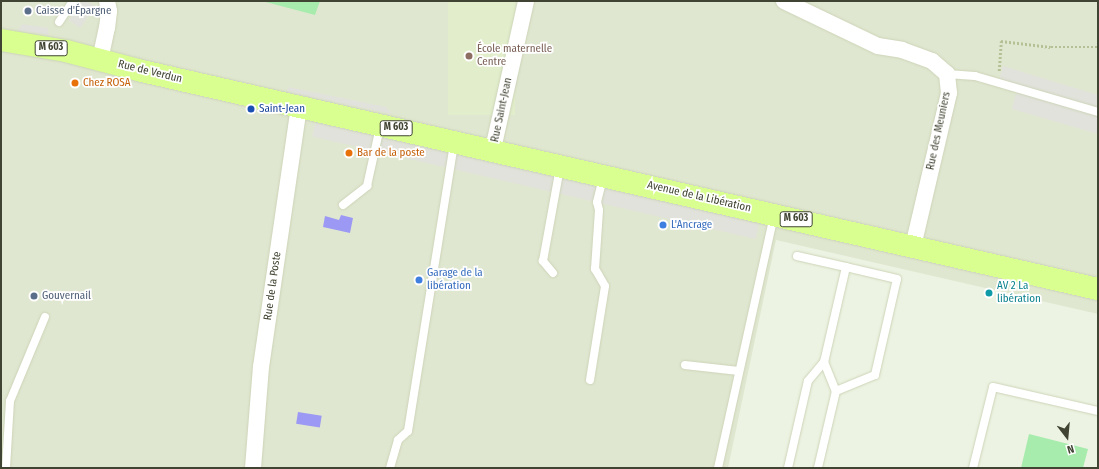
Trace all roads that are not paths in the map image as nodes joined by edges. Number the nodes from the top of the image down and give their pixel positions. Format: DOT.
graph roads {
  1 [pos="73,1"];
  2 [pos="107,1"];
  3 [pos="526,1"];
  4 [pos="784,1"];
  5 [pos="59,22"];
  6 [pos="1,40"];
  7 [pos="100,60"];
  8 [pos="947,74"];
  9 [pos="299,106"];
  10 [pos="1098,112"];
  11 [pos="380,124"];
  12 [pos="455,141"];
  13 [pos="493,149"];
  14 [pos="560,165"];
  15 [pos="604,175"];
  16 [pos="343,205"];
  17 [pos="774,214"];
  18 [pos="912,246"];
  19 [pos="797,256"];
  20 [pos="846,266"];
  21 [pos="554,273"];
  22 [pos="1098,289"];
  23 [pos="45,317"];
  24 [pos="824,362"];
  25 [pos="685,365"];
  26 [pos="739,371"];
  27 [pos="590,380"];
  28 [pos="836,391"];
  29 [pos="1098,411"];
  30 [pos="6,468"];
  31 [pos="253,468"];
  32 [pos="390,468"];
  33 [pos="718,468"];
  34 [pos="788,468"];
  35 [pos="818,468"];
  36 [pos="973,468"];
  1 -- 5 [label="lane"];
  2 -- 7 [label="street"];
  3 -- 13 [label="street, Rue Saint-Jean"];
  4 -- 8 [label="street"];
  6 -- 7 [label="main road, Rue de Verdun / M 603"];
  7 -- 9 [label="main road, Rue de Verdun / M 603"];
  8 -- 10 [label="lane"];
  8 -- 18 [label="street, Rue des Meuniers"];
  9 -- 11 [label="main road, Avenue de la Libération / M 603"];
  9 -- 31 [label="street, Rue de la Poste"];
  11 -- 12 [label="main road, Avenue de la Libération / M 603"];
  11 -- 16 [label="lane"];
  12 -- 13 [label="main road, Avenue de la Libération / M 603"];
  12 -- 32 [label="lane"];
  13 -- 14 [label="main road, Avenue de la Libération / M 603"];
  14 -- 15 [label="main road, Avenue de la Libération / M 603"];
  14 -- 21 [label="lane"];
  15 -- 17 [label="main road, Avenue de la Libération / M 603"];
  15 -- 27 [label="lane"];
  17 -- 18 [label="main road, Avenue de la Libération / M 603"];
  17 -- 26 [label="lane"];
  18 -- 22 [label="main road, Avenue de la Libération / M 603"];
  19 -- 20 [label="lane"];
  20 -- 24 [label="lane"];
  20 -- 28 [label="lane"];
  23 -- 30 [label="lane"];
  24 -- 28 [label="lane"];
  24 -- 34 [label="lane"];
  25 -- 26 [label="lane"];
  26 -- 33 [label="lane"];
  28 -- 35 [label="lane"];
  29 -- 36 [label="lane"];
}
